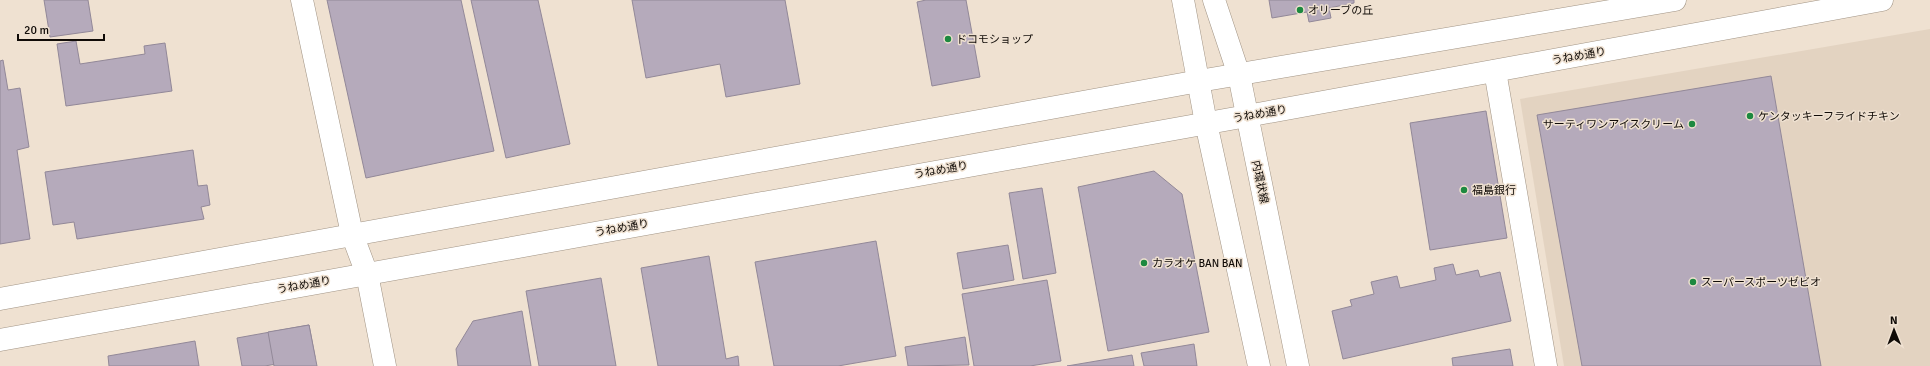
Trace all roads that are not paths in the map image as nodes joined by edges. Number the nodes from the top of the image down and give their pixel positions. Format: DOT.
graph roads {
  1 [pos="302,0"];
  2 [pos="1183,0"];
  3 [pos="1214,0"];
  4 [pos="1675,0"];
  5 [pos="1882,0"];
  6 [pos="1847,3"];
  7 [pos="1495,71"];
  8 [pos="1239,75"];
  9 [pos="1199,81"];
  10 [pos="1247,116"];
  11 [pos="1206,123"];
  12 [pos="352,234"];
  13 [pos="367,274"];
  14 [pos="0,299"];
  15 [pos="0,340"];
  16 [pos="385,366"];
  17 [pos="1259,366"];
  18 [pos="1298,366"];
  19 [pos="1546,366"];
  1 -- 12 [label="street"];
  2 -- 9 [label="street"];
  3 -- 8 [label="street, 内環状線"];
  4 -- 8 [label="street"];
  5 -- 6 [label="street, うねめ通り"];
  6 -- 7 [label="street, うねめ通り"];
  7 -- 10 [label="street, うねめ通り"];
  7 -- 19 [label="street"];
  8 -- 9 [label="street"];
  8 -- 10 [label="street, 内環状線"];
  9 -- 11 [label="street"];
  9 -- 12 [label="street"];
  10 -- 11 [label="street, うねめ通り"];
  10 -- 18 [label="street, 内環状線"];
  11 -- 13 [label="street, うねめ通り"];
  11 -- 17 [label="street"];
  12 -- 13 [label="street"];
  12 -- 14 [label="street"];
  13 -- 15 [label="street, うねめ通り"];
  13 -- 16 [label="street"];
}
